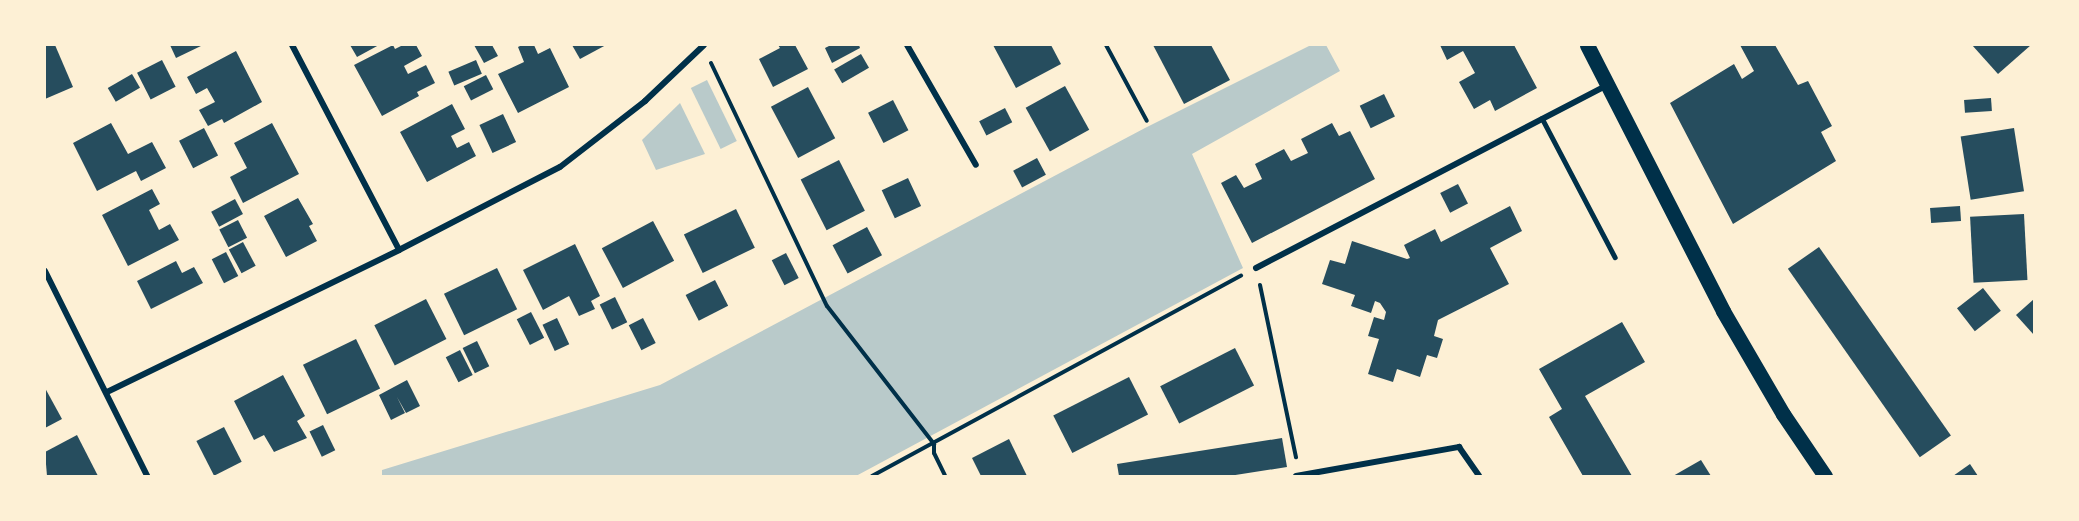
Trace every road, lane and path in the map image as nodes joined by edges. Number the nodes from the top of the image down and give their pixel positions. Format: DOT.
graph roads {
  1 [pos="292,45"];
  2 [pos="907,45"];
  3 [pos="1106,45"];
  4 [pos="1587,45"];
  5 [pos="703,46"];
  6 [pos="1607,85"];
  7 [pos="1542,118"];
  8 [pos="1147,121"];
  9 [pos="976,165"];
  10 [pos="399,250"];
  11 [pos="1615,257"];
  12 [pos="1256,268"];
  13 [pos="45,271"];
  14 [pos="106,392"];
  15 [pos="934,444"];
  16 [pos="147,476"];
  17 [pos="872,476"];
  18 [pos="945,476"];
  19 [pos="1298,476"];
  20 [pos="1479,476"];
  21 [pos="1826,476"];
  1 -- 10 [label="street"];
  2 -- 9 [label="street"];
  3 -- 8 [label="path"];
  4 -- 6 [label="main road"];
  5 -- 10 [label="street"];
  5 -- 15 [label="path"];
  6 -- 7 [label="street"];
  6 -- 21 [label="main road"];
  7 -- 11 [label="lane"];
  7 -- 12 [label="street"];
  10 -- 14 [label="street"];
  12 -- 15 [label="path"];
  12 -- 19 [label="path"];
  13 -- 14 [label="street"];
  14 -- 16 [label="street"];
  15 -- 17 [label="path"];
  15 -- 18 [label="path"];
  19 -- 20 [label="street"];
}
